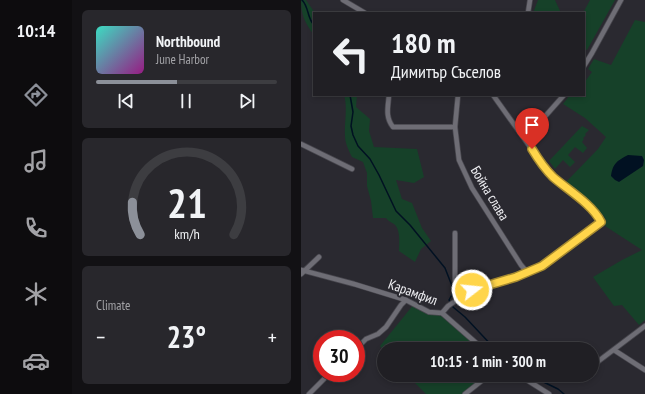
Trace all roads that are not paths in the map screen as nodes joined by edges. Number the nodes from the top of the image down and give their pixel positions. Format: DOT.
graph roads {
  1 [pos="343,0"];
  2 [pos="530,0"];
  3 [pos="621,0"];
  4 [pos="363,12"];
  5 [pos="528,12"];
  6 [pos="585,64"];
  7 [pos="389,96"];
  8 [pos="458,96"];
  9 [pos="494,96"];
  10 [pos="563,96"];
  11 [pos="455,127"];
  12 [pos="525,140"];
  13 [pos="301,144"];
  14 [pos="352,169"];
  15 [pos="455,233"];
  16 [pos="319,257"];
  17 [pos="302,271"];
  18 [pos="527,272"];
  19 [pos="461,297"];
  20 [pos="407,300"];
  21 [pos="442,313"];
  22 [pos="645,326"];
  23 [pos="365,340"];
  24 [pos="475,342"];
  25 [pos="614,350"];
  26 [pos="599,361"];
  27 [pos="645,370"];
  28 [pos="322,382"];
  29 [pos="480,382"];
  30 [pos="530,382"];
  31 [pos="309,394"];
  32 [pos="465,394"];
  33 [pos="549,394"];
  1 -- 4 [label="street"];
  2 -- 5 [label="street"];
  3 -- 6 [label="street"];
  7 -- 11 [label="street"];
  8 -- 11 [label="street, Бойна слава"];
  9 -- 12 [label="street"];
  10 -- 12 [label="street"];
  11 -- 18 [label="street, Бойна слава"];
  12 -- 18 [label="street"];
  13 -- 14 [label="street"];
  15 -- 19 [label="street"];
  16 -- 17 [label="street"];
  17 -- 20 [label="street, Карамфил"];
  18 -- 19 [label="street"];
  19 -- 21 [label="street"];
  20 -- 21 [label="street, Карамфил"];
  20 -- 23 [label="street"];
  21 -- 24 [label="street, Карамфил"];
  22 -- 25 [label="street"];
  25 -- 26 [label="street"];
  25 -- 27 [label="street"];
  28 -- 31 [label="street"];
  29 -- 32 [label="street"];
  30 -- 33 [label="street"];
}
